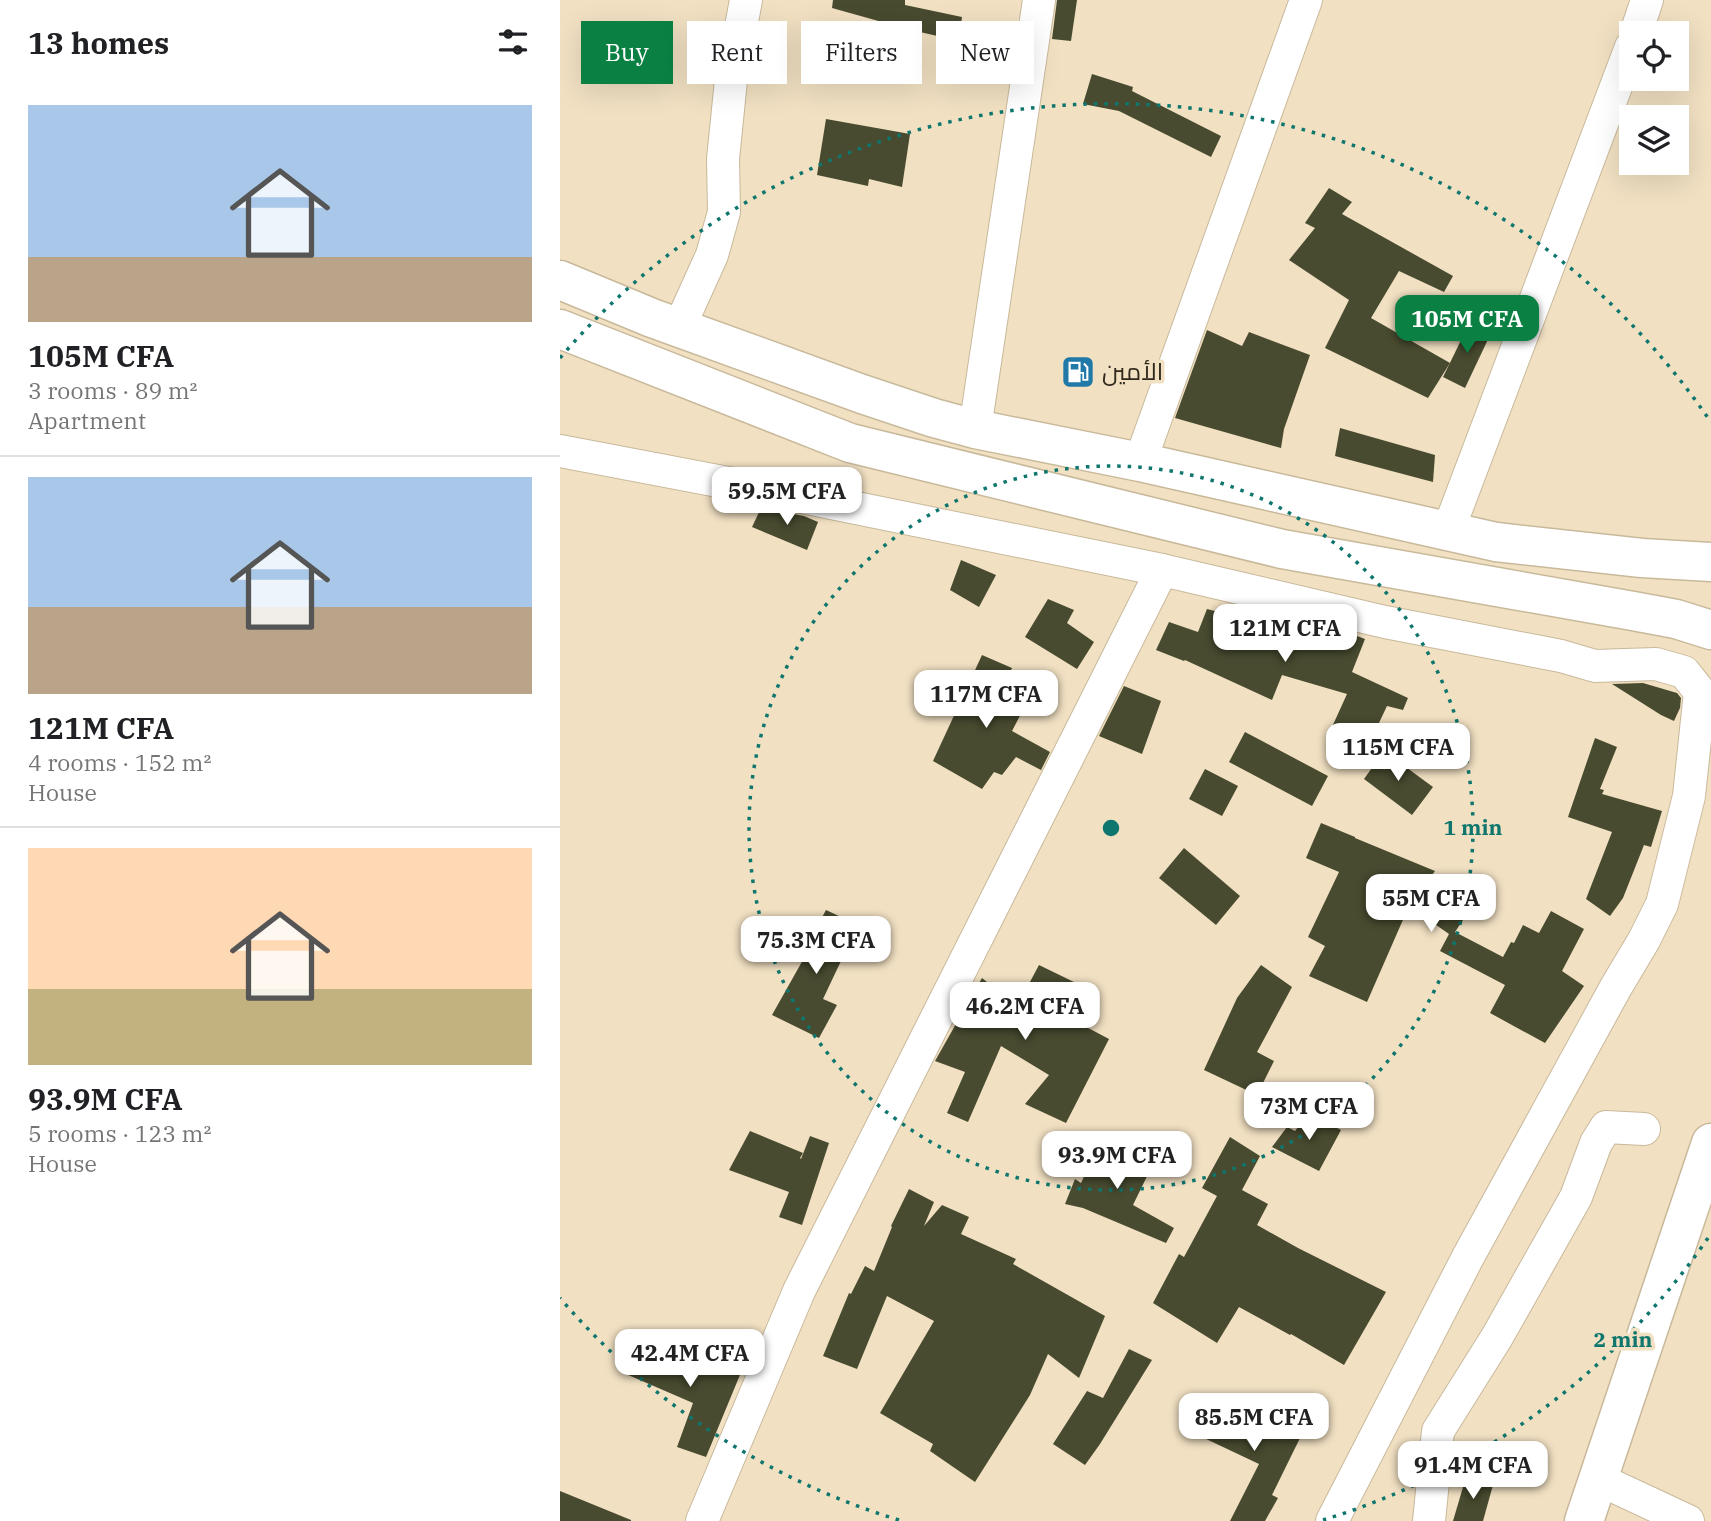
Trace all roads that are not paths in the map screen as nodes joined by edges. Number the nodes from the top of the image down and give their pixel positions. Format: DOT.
graph roads {
  1 [pos="746,0"];
  2 [pos="1040,0"];
  3 [pos="1306,0"];
  4 [pos="1647,0"];
  5 [pos="1640,21"];
  6 [pos="1619,79"];
  7 [pos="560,280"];
  8 [pos="678,328"];
  9 [pos="560,329"];
  10 [pos="975,429"];
  11 [pos="560,450"];
  12 [pos="1140,462"];
  13 [pos="1448,531"];
  14 [pos="1711,562"];
  15 [pos="1162,570"];
  16 [pos="1711,630"];
  17 [pos="1644,1129"];
  18 [pos="1711,1143"];
  19 [pos="1598,1479"];
  20 [pos="702,1521"];
  21 [pos="1332,1521"];
  22 [pos="1429,1521"];
  23 [pos="1584,1521"];
  24 [pos="1688,1521"];
  1 -- 8 [label="street"];
  2 -- 10 [label="street"];
  3 -- 12 [label="street"];
  4 -- 5 [label="street"];
  6 -- 13 [label="street"];
  7 -- 8 [label="highway"];
  8 -- 10 [label="highway"];
  9 -- 16 [label="highway"];
  10 -- 12 [label="highway"];
  11 -- 15 [label="street"];
  12 -- 13 [label="highway"];
  13 -- 14 [label="highway"];
  15 -- 20 [label="street"];
  15 -- 21 [label="street"];
  17 -- 22 [label="street"];
  18 -- 19 [label="highway"];
  19 -- 23 [label="highway"];
  19 -- 24 [label="street"];
}
